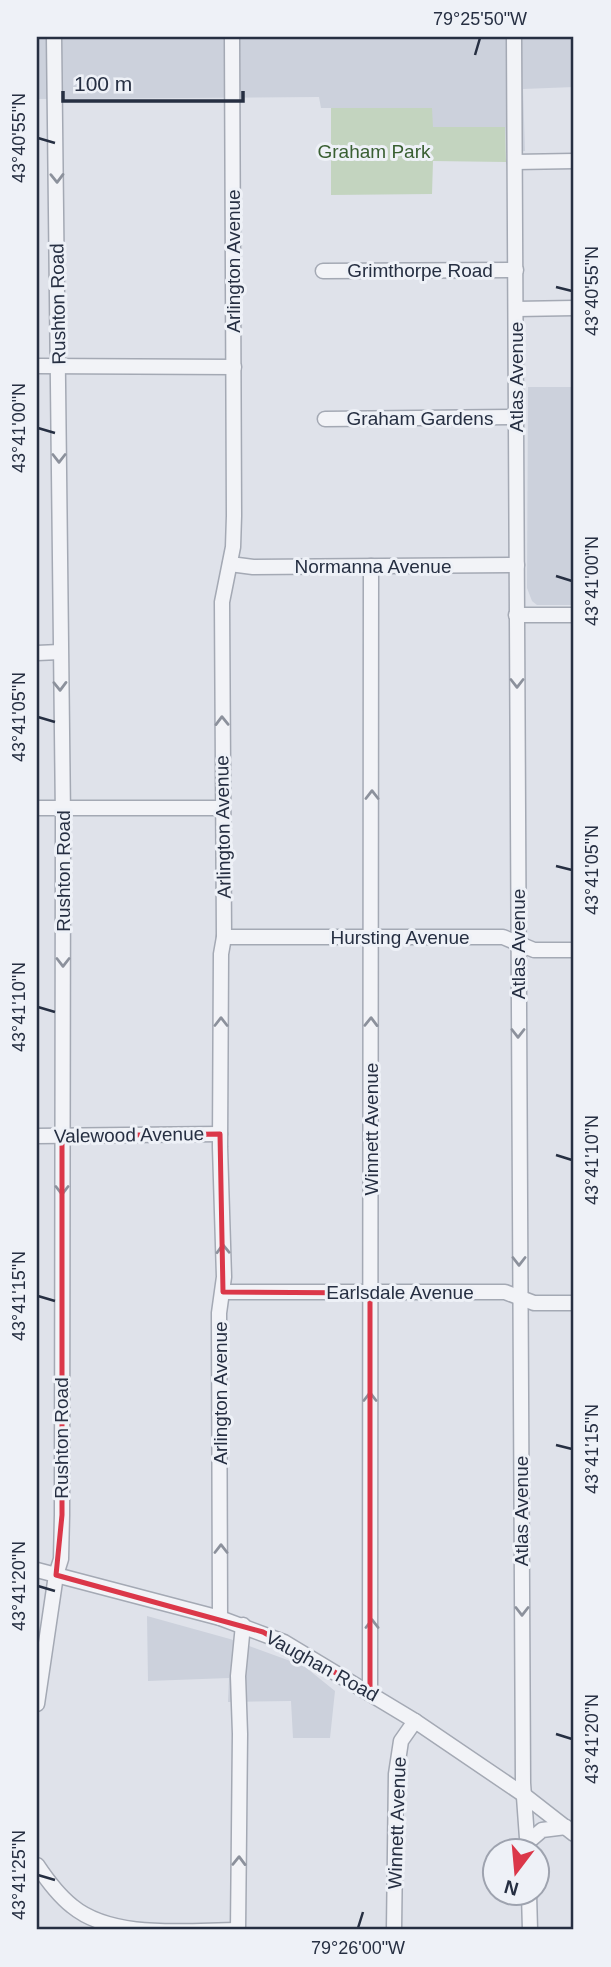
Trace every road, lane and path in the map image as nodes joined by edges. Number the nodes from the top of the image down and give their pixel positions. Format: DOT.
graph roads {
  1 [pos="54,37"];
  2 [pos="232,37"];
  3 [pos="514,37"];
  4 [pos="515,162"];
  5 [pos="574,162"];
  6 [pos="516,270"];
  7 [pos="323,271"];
  8 [pos="516,309"];
  9 [pos="574,309"];
  10 [pos="37,366"];
  11 [pos="59,366"];
  12 [pos="234,367"];
  13 [pos="515,418"];
  14 [pos="325,419"];
  15 [pos="230,564"];
  16 [pos="517,565"];
  17 [pos="371,566"];
  18 [pos="516,615"];
  19 [pos="574,615"];
  20 [pos="60,652"];
  21 [pos="37,653"];
  22 [pos="37,808"];
  23 [pos="63,808"];
  24 [pos="223,808"];
  25 [pos="372,936"];
  26 [pos="224,937"];
  27 [pos="517,943"];
  28 [pos="574,950"];
  29 [pos="220,1134"];
  30 [pos="37,1136"];
  31 [pos="62,1136"];
  32 [pos="223,1292"];
  33 [pos="370,1293"];
  34 [pos="519,1297"];
  35 [pos="574,1303"];
  36 [pos="37,1570"];
  37 [pos="56,1575"];
  38 [pos="220,1618"];
  39 [pos="243,1625"];
  40 [pos="370,1692"];
  41 [pos="37,1704"];
  42 [pos="415,1721"];
  43 [pos="524,1795"];
  44 [pos="570,1830"];
  45 [pos="527,1838"];
  46 [pos="535,1838"];
  47 [pos="37,1865"];
  48 [pos="529,1908"];
  49 [pos="238,1930"];
  50 [pos="394,1930"];
  51 [pos="530,1930"];
  1 -- 11 [label="street, Rushton Road, one-way"];
  2 -- 12 [label="street, Arlington Avenue"];
  3 -- 4 [label="street, Atlas Avenue"];
  4 -- 5 [label="street"];
  4 -- 6 [label="street, Atlas Avenue"];
  6 -- 7 [label="street, Grimthorpe Road"];
  6 -- 8 [label="street, Atlas Avenue"];
  8 -- 9 [label="street"];
  8 -- 13 [label="street, Atlas Avenue"];
  10 -- 11 [label="street"];
  11 -- 12 [label="street"];
  11 -- 20 [label="street, Rushton Road, one-way"];
  12 -- 15 [label="street, Arlington Avenue"];
  13 -- 14 [label="street, Graham Gardens"];
  13 -- 16 [label="street, Atlas Avenue"];
  15 -- 17 [label="street, Normanna Avenue"];
  24 -- 15 [label="street, Arlington Avenue, one-way"];
  16 -- 17 [label="street, Normanna Avenue"];
  16 -- 18 [label="street, Atlas Avenue"];
  25 -- 17 [label="street, Winnett Avenue, one-way"];
  18 -- 19 [label="street"];
  18 -- 27 [label="street, Atlas Avenue, one-way"];
  20 -- 21 [label="street"];
  20 -- 23 [label="street, Rushton Road, one-way"];
  22 -- 23 [label="street"];
  23 -- 24 [label="street"];
  23 -- 31 [label="street, Rushton Road, one-way"];
  24 -- 26 [label="street, Arlington Avenue"];
  25 -- 26 [label="street, Hursting Avenue"];
  25 -- 27 [label="street, Hursting Avenue"];
  33 -- 25 [label="street, Winnett Avenue, one-way"];
  29 -- 26 [label="street, Arlington Avenue, one-way"];
  27 -- 28 [label="street, Hursting Avenue"];
  27 -- 34 [label="street, Atlas Avenue, one-way"];
  29 -- 31 [label="street, Valewood Avenue"];
  32 -- 29 [label="street, Arlington Avenue, one-way"];
  30 -- 31 [label="street, Valewood Avenue"];
  31 -- 37 [label="street, Rushton Road, one-way"];
  32 -- 33 [label="street, Earlsdale Avenue"];
  38 -- 32 [label="street, Arlington Avenue, one-way"];
  33 -- 34 [label="street, Earlsdale Avenue"];
  40 -- 33 [label="street, Winnett Avenue, one-way"];
  34 -- 35 [label="street, Earlsdale Avenue"];
  34 -- 43 [label="street, Atlas Avenue, one-way"];
  36 -- 37 [label="street, Vaughan Road"];
  37 -- 38 [label="street, Vaughan Road"];
  37 -- 41 [label="street, Rushton Road"];
  38 -- 39 [label="street, Vaughan Road"];
  39 -- 40 [label="street, Vaughan Road"];
  49 -- 39 [label="street, one-way"];
  40 -- 42 [label="street, Vaughan Road"];
  42 -- 43 [label="street, Vaughan Road"];
  42 -- 50 [label="street, Winnett Avenue"];
  43 -- 44 [label="street, Vaughan Road"];
  43 -- 45 [label="street, Atlas Avenue"];
  44 -- 46 [label="street"];
  47 -- 49 [label="street"];
  48 -- 51 [label="street"];
}
